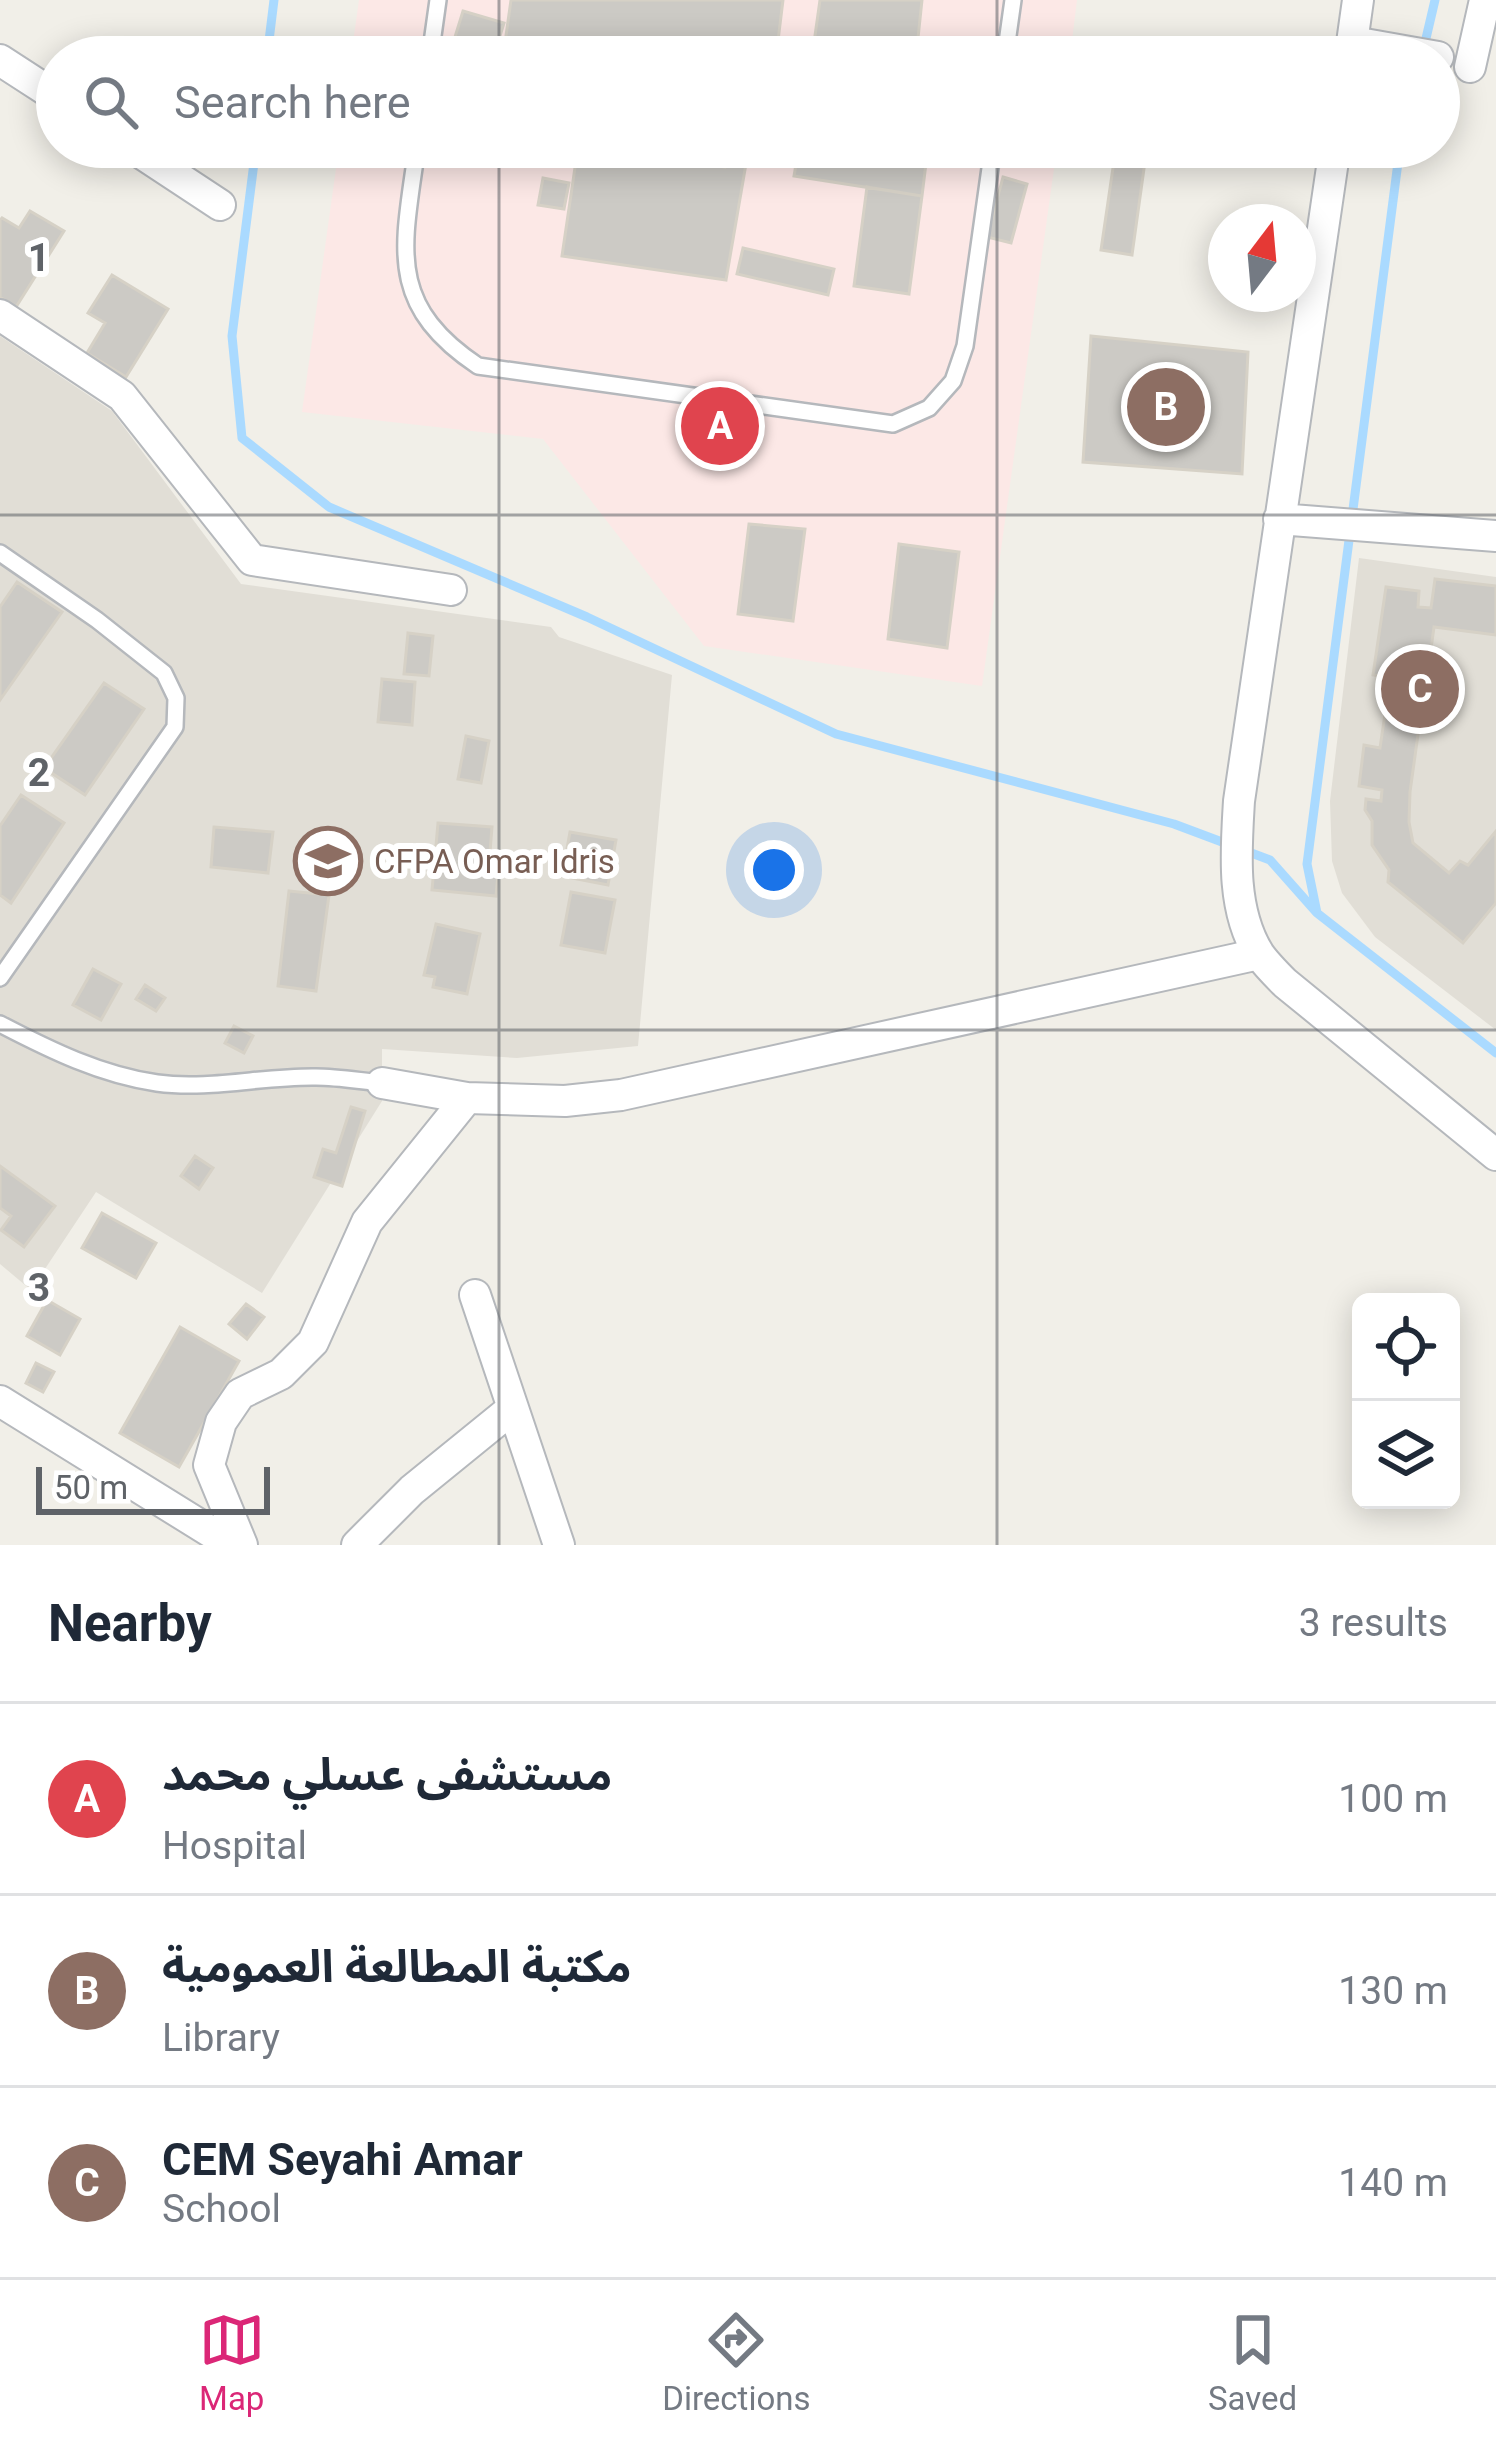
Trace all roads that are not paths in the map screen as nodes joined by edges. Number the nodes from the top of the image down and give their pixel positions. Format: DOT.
graph roads {
  1 [pos="438,0"];
  2 [pos="1013,0"];
  3 [pos="1358,0"];
  4 [pos="1485,0"];
  5 [pos="433,36"];
  6 [pos="1008,36"];
  7 [pos="1354,36"];
  8 [pos="0,60"];
  9 [pos="1483,72"];
  10 [pos="36,83"];
  11 [pos="164,168"];
  12 [pos="414,168"];
  13 [pos="989,168"];
  14 [pos="1332,168"];
  15 [pos="220,205"];
  16 [pos="0,314"];
  17 [pos="1279,519"];
  18 [pos="1496,536"];
  19 [pos="0,553"];
  20 [pos="451,590"];
  21 [pos="1259,954"];
  22 [pos="0,978"];
  23 [pos="0,1024"];
  24 [pos="382,1083"];
  25 [pos="466,1098"];
  26 [pos="1496,1155"];
  27 [pos="475,1295"];
  28 [pos="0,1401"];
  29 [pos="513,1408"];
  30 [pos="232,1545"];
  31 [pos="242,1545"];
  32 [pos="357,1545"];
  33 [pos="559,1545"];
  1 -- 5 [label="lane"];
  2 -- 6 [label="lane"];
  3 -- 7 [label="street"];
  4 -- 9 [label="street"];
  8 -- 10 [label="street"];
  11 -- 15 [label="street"];
  12 -- 13 [label="lane"];
  14 -- 17 [label="street"];
  16 -- 20 [label="street"];
  17 -- 18 [label="street"];
  17 -- 21 [label="street"];
  19 -- 22 [label="lane"];
  21 -- 25 [label="street"];
  21 -- 26 [label="street"];
  23 -- 24 [label="lane"];
  24 -- 25 [label="street"];
  25 -- 31 [label="street"];
  27 -- 29 [label="street"];
  28 -- 30 [label="street"];
  29 -- 32 [label="street"];
  29 -- 33 [label="street"];
}
